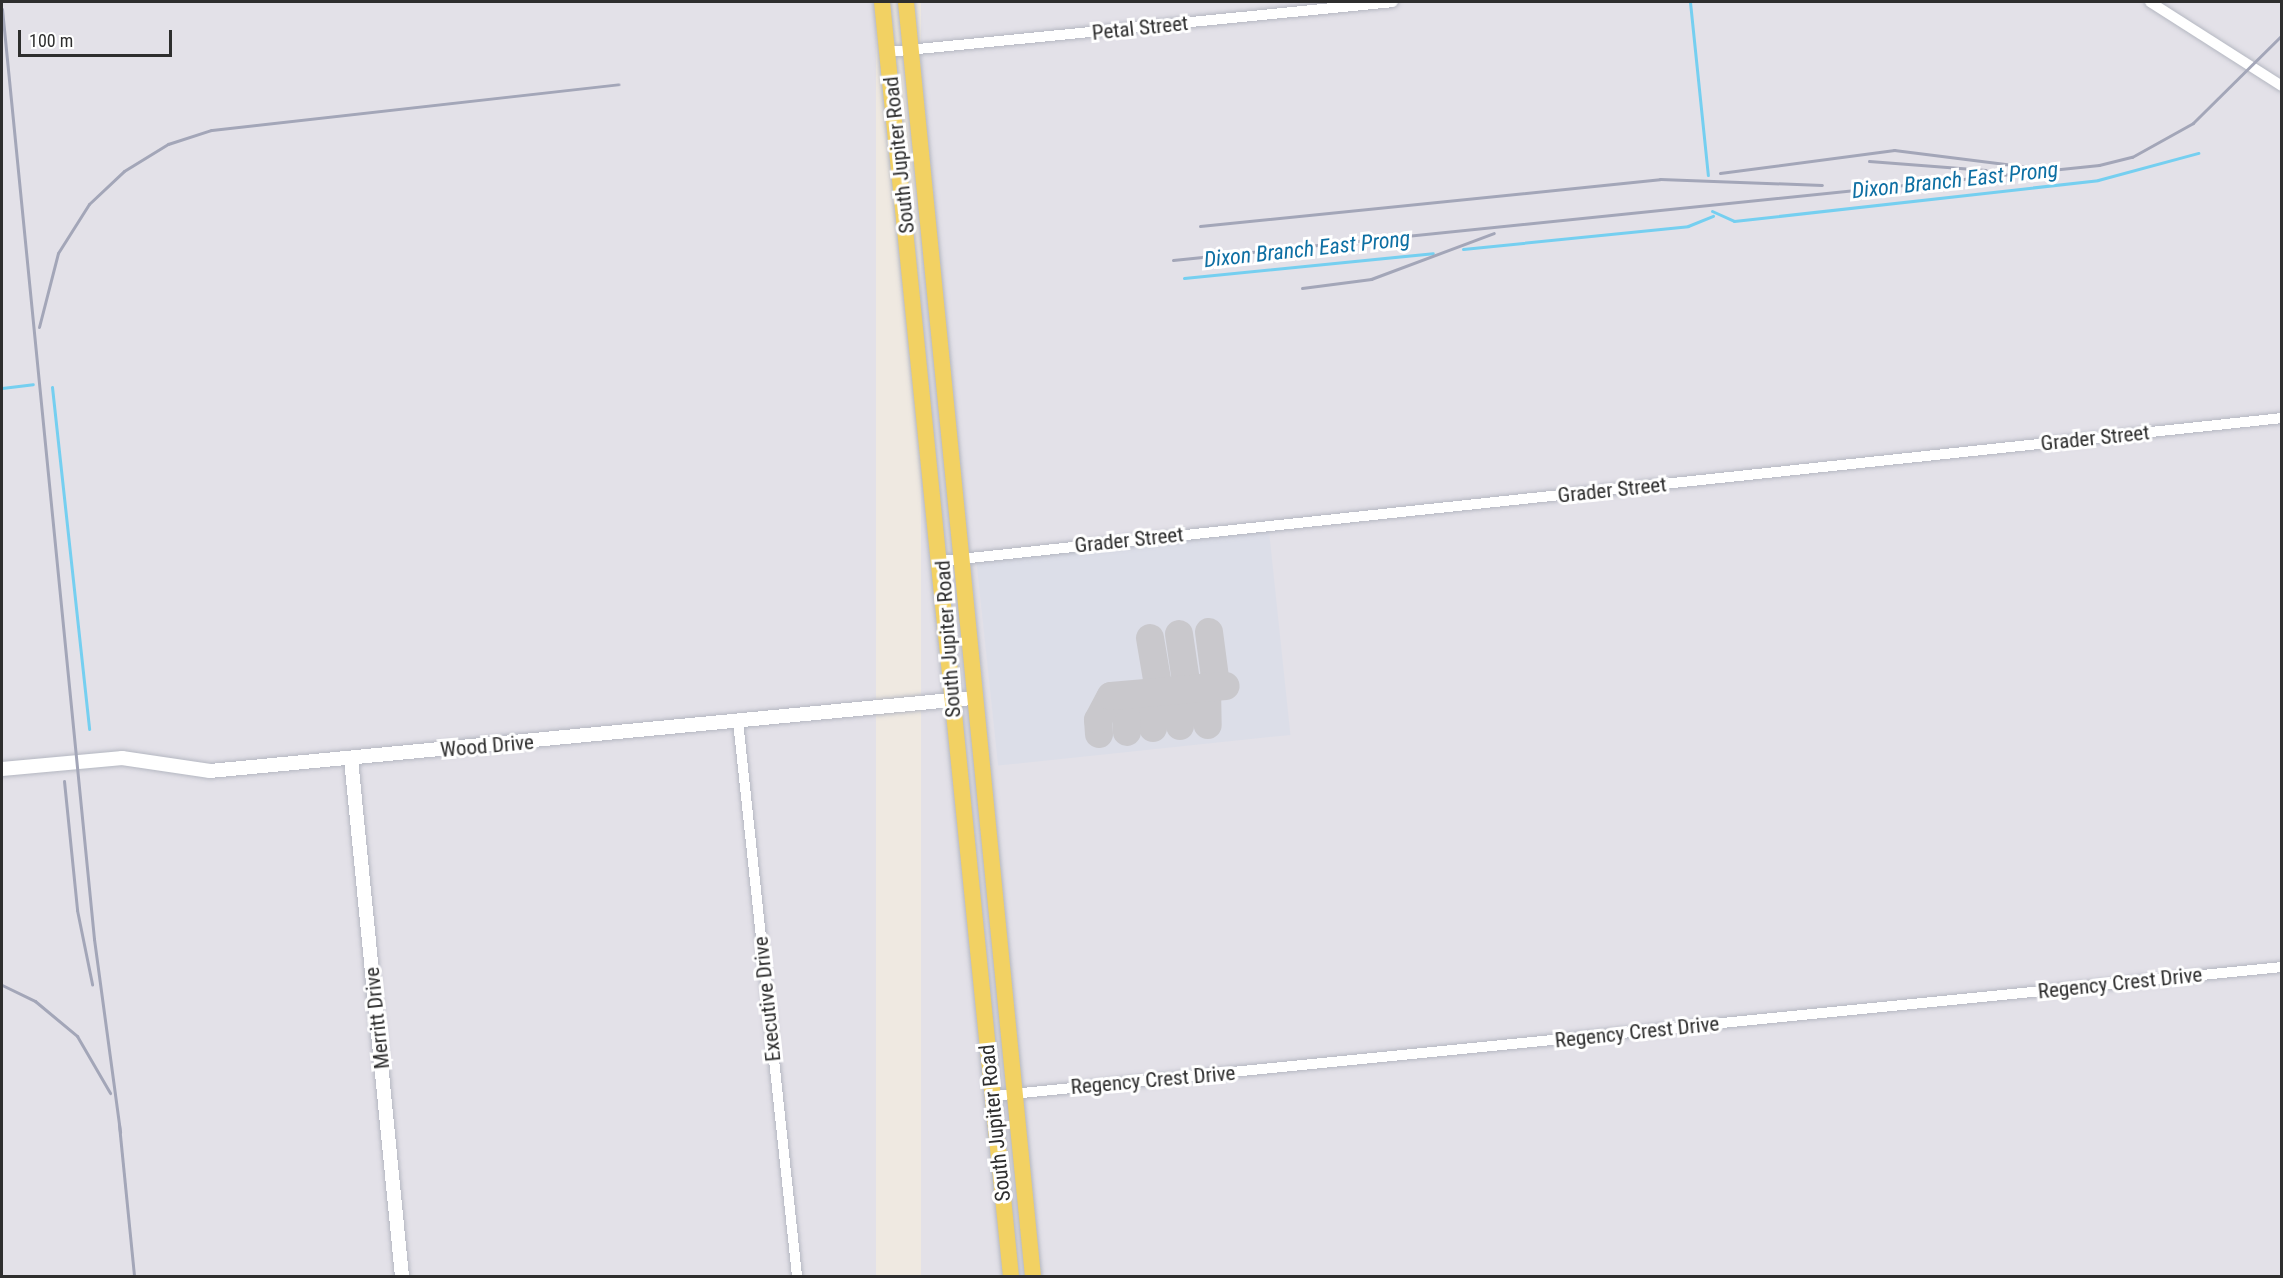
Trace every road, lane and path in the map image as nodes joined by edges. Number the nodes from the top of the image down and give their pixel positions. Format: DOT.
graph roads {
  1 [pos="882,2"];
  2 [pos="906,2"];
  3 [pos="1393,2"];
  4 [pos="2150,2"];
  5 [pos="911,49"];
  6 [pos="888,52"];
  7 [pos="2282,86"];
  8 [pos="2282,418"];
  9 [pos="964,558"];
  10 [pos="942,561"];
  11 [pos="973,698"];
  12 [pos="952,700"];
  13 [pos="738,721"];
  14 [pos="351,759"];
  15 [pos="2,769"];
  16 [pos="2282,967"];
  17 [pos="1013,1093"];
  18 [pos="992,1096"];
  19 [pos="402,1276"];
  20 [pos="797,1276"];
  21 [pos="1011,1276"];
  22 [pos="1033,1276"];
  1 -- 6 [label="main road, South Jupiter Road"];
  2 -- 5 [label="main road, South Jupiter Road"];
  3 -- 5 [label="street, Petal Street"];
  4 -- 7 [label="street"];
  5 -- 6 [label="street, Petal Street"];
  5 -- 9 [label="main road, South Jupiter Road"];
  6 -- 10 [label="main road, South Jupiter Road"];
  8 -- 9 [label="street, Grader Street"];
  9 -- 10 [label="street, Grader Street"];
  9 -- 11 [label="main road, South Jupiter Road"];
  10 -- 12 [label="main road, South Jupiter Road"];
  11 -- 12 [label="street, Wood Drive"];
  11 -- 17 [label="main road, South Jupiter Road"];
  12 -- 13 [label="street, Wood Drive"];
  12 -- 18 [label="main road, South Jupiter Road"];
  13 -- 14 [label="street, Wood Drive"];
  13 -- 20 [label="street, Executive Drive"];
  14 -- 15 [label="street, Wood Drive"];
  14 -- 19 [label="street, Merritt Drive"];
  16 -- 17 [label="street, Regency Crest Drive"];
  17 -- 18 [label="street, Regency Crest Drive"];
  17 -- 22 [label="main road, South Jupiter Road"];
  18 -- 21 [label="main road, South Jupiter Road"];
}
